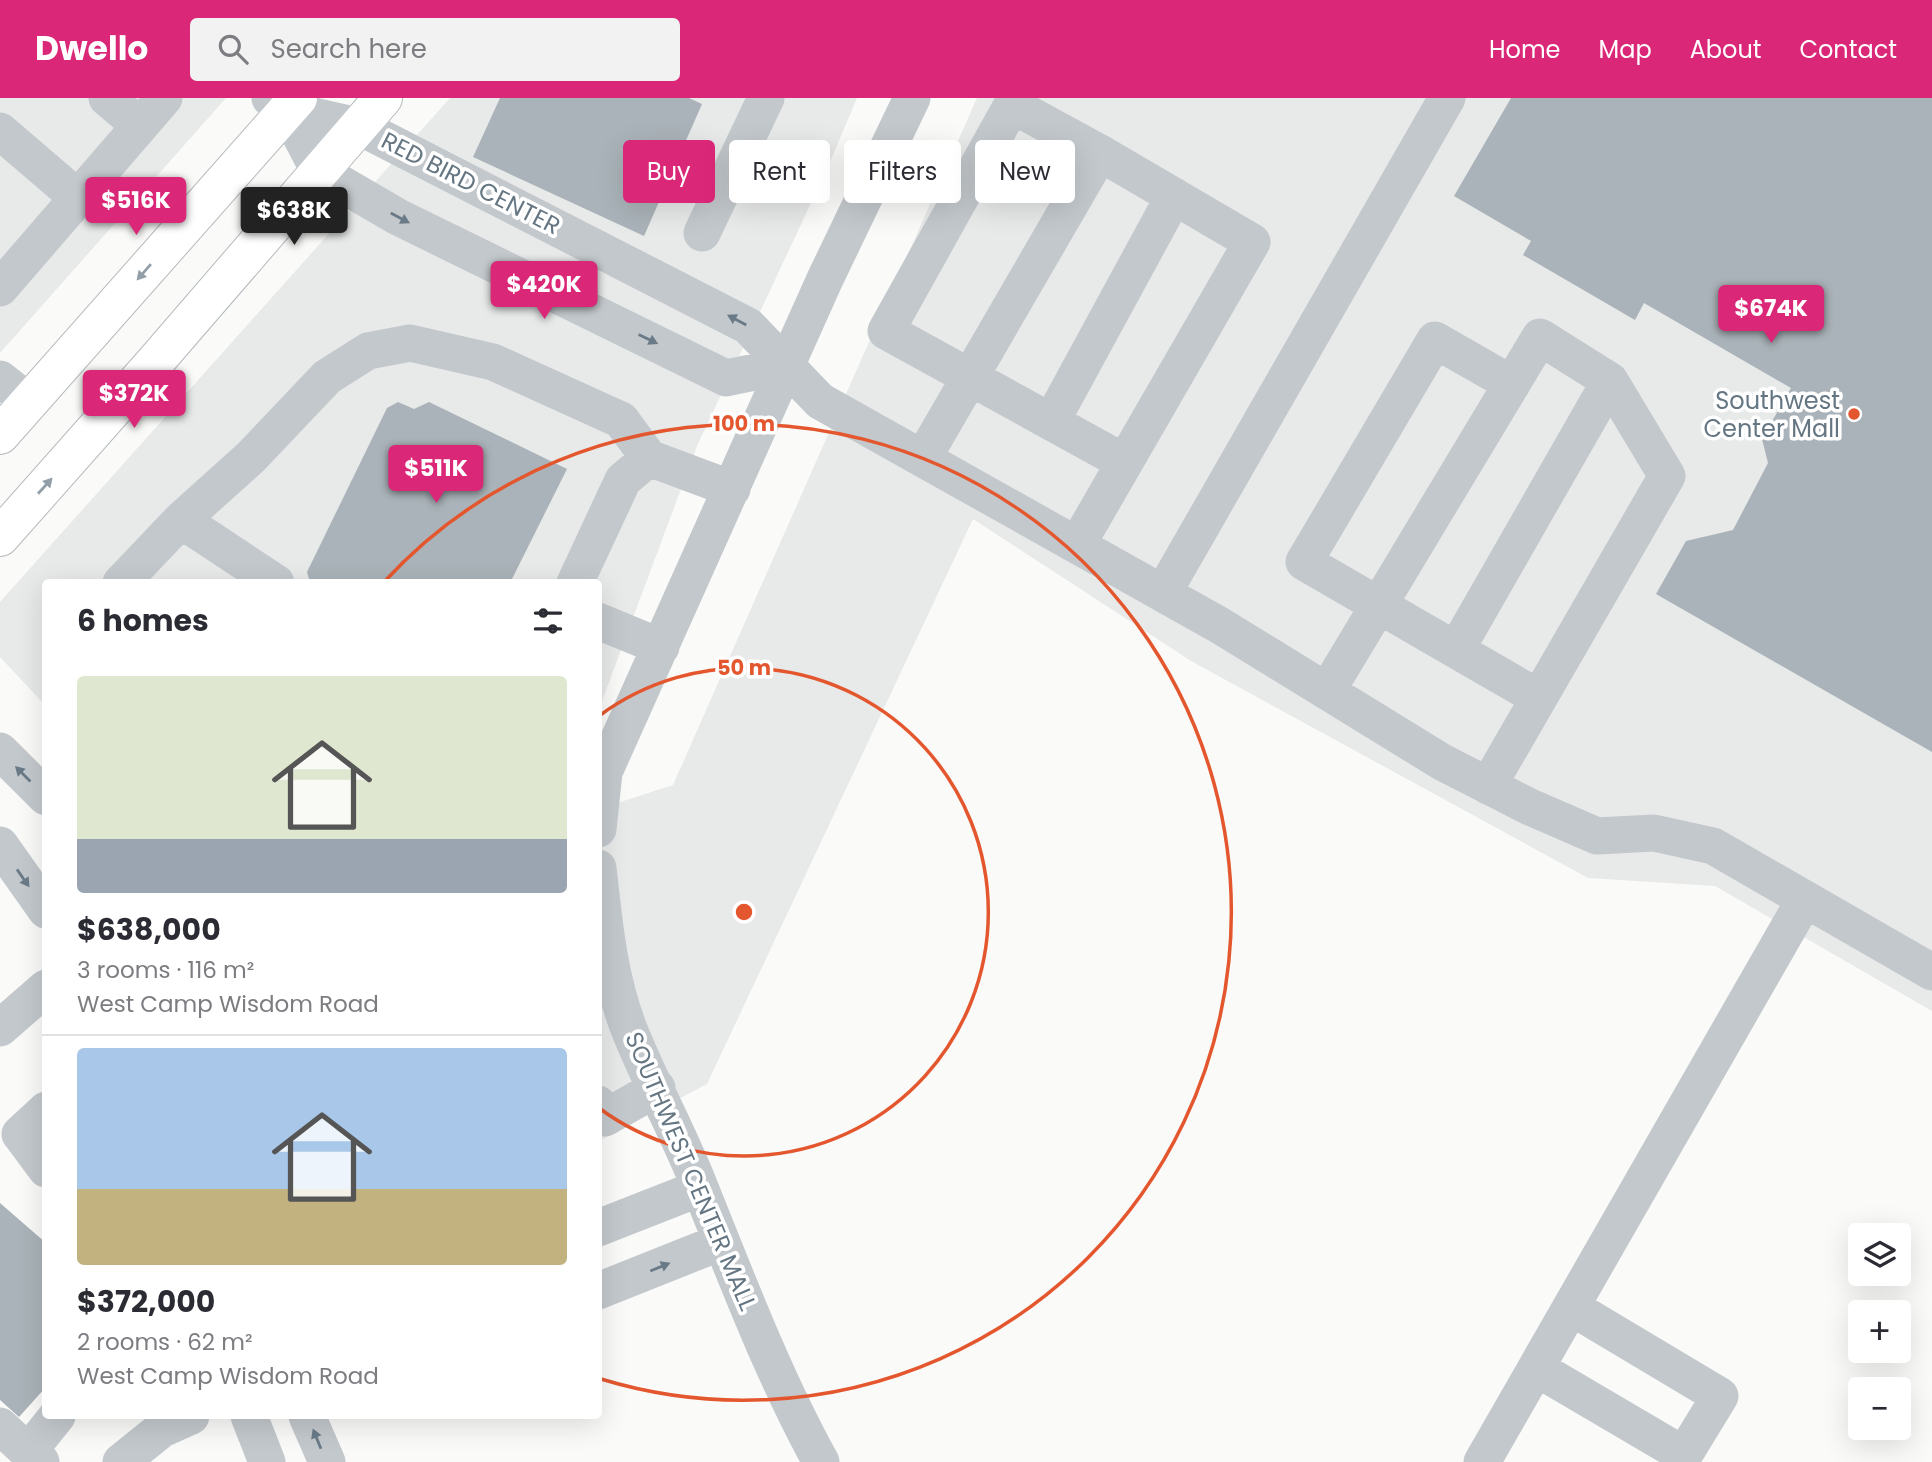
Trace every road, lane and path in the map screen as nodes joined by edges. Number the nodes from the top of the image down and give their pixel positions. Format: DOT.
graph roads {
  1 [pos="107,98"];
  2 [pos="164,98"];
  3 [pos="766,98"];
  4 [pos="912,98"];
  5 [pos="1447,98"];
  6 [pos="285,102"];
  7 [pos="371,112"];
  8 [pos="140,126"];
  9 [pos="0,131"];
  10 [pos="1100,153"];
  11 [pos="319,171"];
  12 [pos="1174,196"];
  13 [pos="78,198"];
  14 [pos="702,233"];
  15 [pos="7,266"];
  16 [pos="788,365"];
  17 [pos="970,377"];
  18 [pos="1610,381"];
  19 [pos="1512,384"];
  20 [pos="15,391"];
  21 [pos="1051,422"];
  22 [pos="0,435"];
  23 [pos="649,458"];
  24 [pos="923,458"];
  25 [pos="1124,462"];
  26 [pos="732,489"];
  27 [pos="181,520"];
  28 [pos="0,537"];
  29 [pos="1077,545"];
  30 [pos="129,579"];
  31 [pos="270,579"];
  32 [pos="577,579"];
  33 [pos="1163,593"];
  34 [pos="1379,606"];
  35 [pos="602,623"];
  36 [pos="661,647"];
  37 [pos="1456,650"];
  38 [pos="1327,691"];
  39 [pos="1539,698"];
  40 [pos="0,751"];
  41 [pos="1488,786"];
  42 [pos="602,791"];
  43 [pos="42,793"];
  44 [pos="0,845"];
  45 [pos="1805,899"];
  46 [pos="602,901"];
  47 [pos="42,904"];
  48 [pos="1932,972"];
  49 [pos="42,991"];
  50 [pos="3,1018"];
  51 [pos="657,1088"];
  52 [pos="602,1115"];
  53 [pos="22,1134"];
  54 [pos="42,1163"];
  55 [pos="700,1188"];
  56 [pos="602,1226"];
  57 [pos="721,1242"];
  58 [pos="602,1290"];
  59 [pos="1571,1307"];
  60 [pos="1536,1368"];
  61 [pos="55,1419"];
  62 [pos="184,1419"];
  63 [pos="250,1419"];
  64 [pos="308,1419"];
  65 [pos="0,1426"];
  66 [pos="1702,1454"];
  67 [pos="35,1457"];
  68 [pos="121,1462"];
  69 [pos="267,1462"];
  70 [pos="327,1462"];
  71 [pos="821,1462"];
  72 [pos="1482,1462"];
  1 -- 8 [label="street"];
  2 -- 8 [label="street"];
  3 -- 14 [label="street"];
  4 -- 16 [label="street"];
  5 -- 33 [label="street"];
  6 -- 7 [label="street, RED BIRD CENTER"];
  6 -- 11 [label="street"];
  6 -- 20 [label="main road, one-way"];
  7 -- 11 [label="main road"];
  16 -- 7 [label="street, RED BIRD CENTER, one-way"];
  8 -- 13 [label="street"];
  9 -- 13 [label="street"];
  10 -- 12 [label="street"];
  10 -- 17 [label="street"];
  10 -- 17 [label="street"];
  11 -- 16 [label="street, one-way"];
  28 -- 11 [label="main road, one-way"];
  12 -- 21 [label="street"];
  12 -- 25 [label="street"];
  13 -- 15 [label="street"];
  16 -- 24 [label="street, RED BIRD CENTER"];
  16 -- 26 [label="street"];
  17 -- 21 [label="street"];
  17 -- 24 [label="street"];
  18 -- 19 [label="street"];
  18 -- 37 [label="street"];
  18 -- 39 [label="street"];
  19 -- 34 [label="street"];
  19 -- 34 [label="street"];
  20 -- 22 [label="main road"];
  21 -- 25 [label="street"];
  23 -- 26 [label="street"];
  23 -- 27 [label="street"];
  23 -- 32 [label="street"];
  24 -- 29 [label="street, RED BIRD CENTER"];
  25 -- 29 [label="street"];
  26 -- 36 [label="street"];
  27 -- 30 [label="street"];
  27 -- 31 [label="street"];
  29 -- 33 [label="street, RED BIRD CENTER"];
  33 -- 38 [label="street, RED BIRD CENTER"];
  34 -- 37 [label="street"];
  34 -- 38 [label="street"];
  35 -- 36 [label="street"];
  36 -- 42 [label="street"];
  37 -- 39 [label="street"];
  38 -- 41 [label="street, RED BIRD CENTER"];
  39 -- 41 [label="street"];
  43 -- 40 [label="street, one-way"];
  41 -- 45 [label="street, RED BIRD CENTER"];
  44 -- 47 [label="street, one-way"];
  45 -- 48 [label="street, RED BIRD CENTER"];
  45 -- 59 [label="street"];
  46 -- 51 [label="street, SOUTHWEST CENTER MALL"];
  49 -- 50 [label="street"];
  51 -- 52 [label="street"];
  51 -- 55 [label="street, SOUTHWEST CENTER MALL"];
  53 -- 54 [label="street"];
  55 -- 56 [label="street"];
  55 -- 57 [label="street, SOUTHWEST CENTER MALL"];
  58 -- 57 [label="street, one-way"];
  57 -- 71 [label="street, SOUTHWEST CENTER MALL"];
  59 -- 60 [label="street"];
  59 -- 66 [label="street"];
  60 -- 66 [label="street"];
  60 -- 72 [label="street"];
  61 -- 67 [label="street"];
  62 -- 68 [label="street"];
  63 -- 69 [label="street"];
  70 -- 64 [label="street, one-way"];
  65 -- 67 [label="street"];
}
